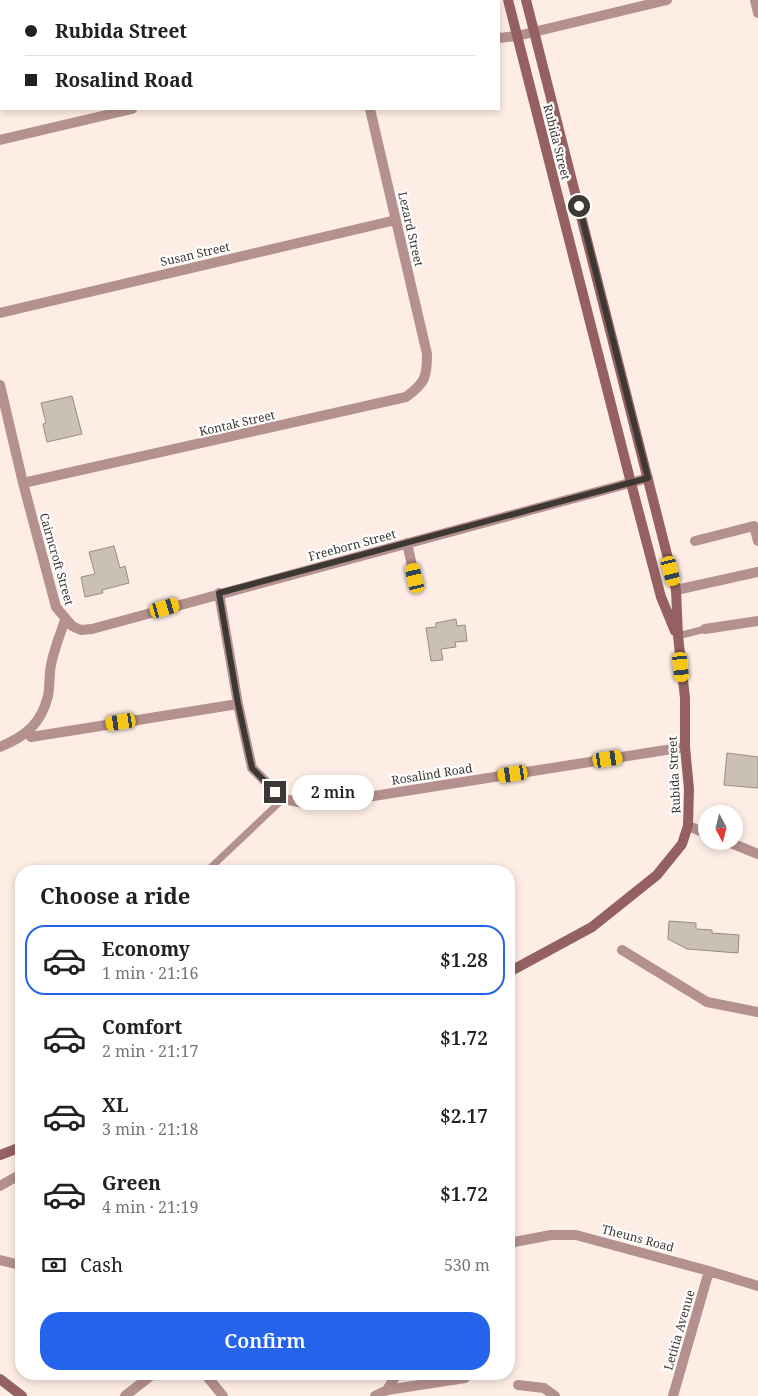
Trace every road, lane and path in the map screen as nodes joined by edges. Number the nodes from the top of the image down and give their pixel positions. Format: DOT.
graph roads {
  1 [pos="508,0"];
  2 [pos="526,0"];
  3 [pos="667,0"];
  4 [pos="755,0"];
  5 [pos="758,13"];
  6 [pos="534,31"];
  7 [pos="517,36"];
  8 [pos="500,38"];
  9 [pos="128,110"];
  10 [pos="370,110"];
  11 [pos="0,140"];
  12 [pos="396,220"];
  13 [pos="0,313"];
  14 [pos="427,354"];
  15 [pos="0,385"];
  16 [pos="648,478"];
  17 [pos="631,483"];
  18 [pos="23,484"];
  19 [pos="695,541"];
  20 [pos="758,541"];
  21 [pos="407,543"];
  22 [pos="758,572"];
  23 [pos="415,578"];
  24 [pos="676,590"];
  25 [pos="219,593"];
  26 [pos="65,620"];
  27 [pos="758,621"];
  28 [pos="705,629"];
  29 [pos="678,636"];
  30 [pos="238,704"];
  31 [pos="31,738"];
  32 [pos="0,747"];
  33 [pos="684,747"];
  34 [pos="282,799"];
  35 [pos="688,826"];
  36 [pos="698,830"];
  37 [pos="743,848"];
  38 [pos="758,854"];
  39 [pos="213,865"];
  40 [pos="622,950"];
  41 [pos="515,969"];
  42 [pos="758,1012"];
  43 [pos="15,1149"];
  44 [pos="0,1155"];
  45 [pos="15,1177"];
  46 [pos="0,1186"];
  47 [pos="515,1242"];
  48 [pos="0,1260"];
  49 [pos="15,1264"];
  50 [pos="709,1270"];
  51 [pos="758,1286"];
  52 [pos="0,1379"];
  53 [pos="145,1380"];
  54 [pos="210,1380"];
  55 [pos="393,1380"];
  56 [pos="452,1380"];
  57 [pos="518,1385"];
  58 [pos="387,1390"];
  59 [pos="22,1396"];
  60 [pos="125,1396"];
  61 [pos="223,1396"];
  62 [pos="375,1396"];
  63 [pos="555,1396"];
  64 [pos="672,1396"];
  1 -- 7 [label="street, Rubida Street"];
  2 -- 6 [label="street, Rubida Street"];
  3 -- 6 [label="street"];
  4 -- 5 [label="street"];
  6 -- 7 [label="street"];
  6 -- 16 [label="street, Rubida Street"];
  7 -- 8 [label="street"];
  7 -- 17 [label="street, Rubida Street"];
  9 -- 11 [label="street"];
  10 -- 12 [label="street, Lezard Street"];
  12 -- 13 [label="street, Susan Street"];
  12 -- 14 [label="street, Lezard Street"];
  14 -- 18 [label="street, Kontak Street"];
  15 -- 18 [label="street, Cairncroft Street"];
  16 -- 17 [label="street, Freeborn Street"];
  16 -- 24 [label="street, Rubida Street"];
  17 -- 21 [label="street, Freeborn Street"];
  17 -- 29 [label="street, Rubida Street"];
  18 -- 26 [label="street, Cairncroft Street"];
  19 -- 20 [label="street"];
  21 -- 23 [label="street"];
  21 -- 25 [label="street, Freeborn Street"];
  22 -- 24 [label="street"];
  24 -- 29 [label="street, Rubida Street"];
  25 -- 26 [label="street, Freeborn Street"];
  25 -- 30 [label="street"];
  26 -- 32 [label="street, Cairncroft Street"];
  27 -- 28 [label="street"];
  28 -- 29 [label="lane"];
  29 -- 33 [label="street, Rubida Street"];
  30 -- 31 [label="street"];
  30 -- 34 [label="street"];
  33 -- 34 [label="street, Rosalind Road"];
  33 -- 35 [label="street, Rubida Street"];
  34 -- 39 [label="lane"];
  35 -- 36 [label="street"];
  35 -- 41 [label="street, Rubida Street"];
  37 -- 38 [label="street"];
  40 -- 42 [label="street"];
  43 -- 44 [label="street"];
  45 -- 46 [label="street"];
  47 -- 50 [label="street, Theuns Road"];
  48 -- 49 [label="street"];
  50 -- 51 [label="street, Theuns Road"];
  50 -- 64 [label="street, Letitia Avenue"];
  52 -- 59 [label="street"];
  53 -- 60 [label="street"];
  54 -- 61 [label="street"];
  55 -- 58 [label="street"];
  56 -- 58 [label="street"];
  57 -- 63 [label="street"];
  58 -- 62 [label="street"];
}
